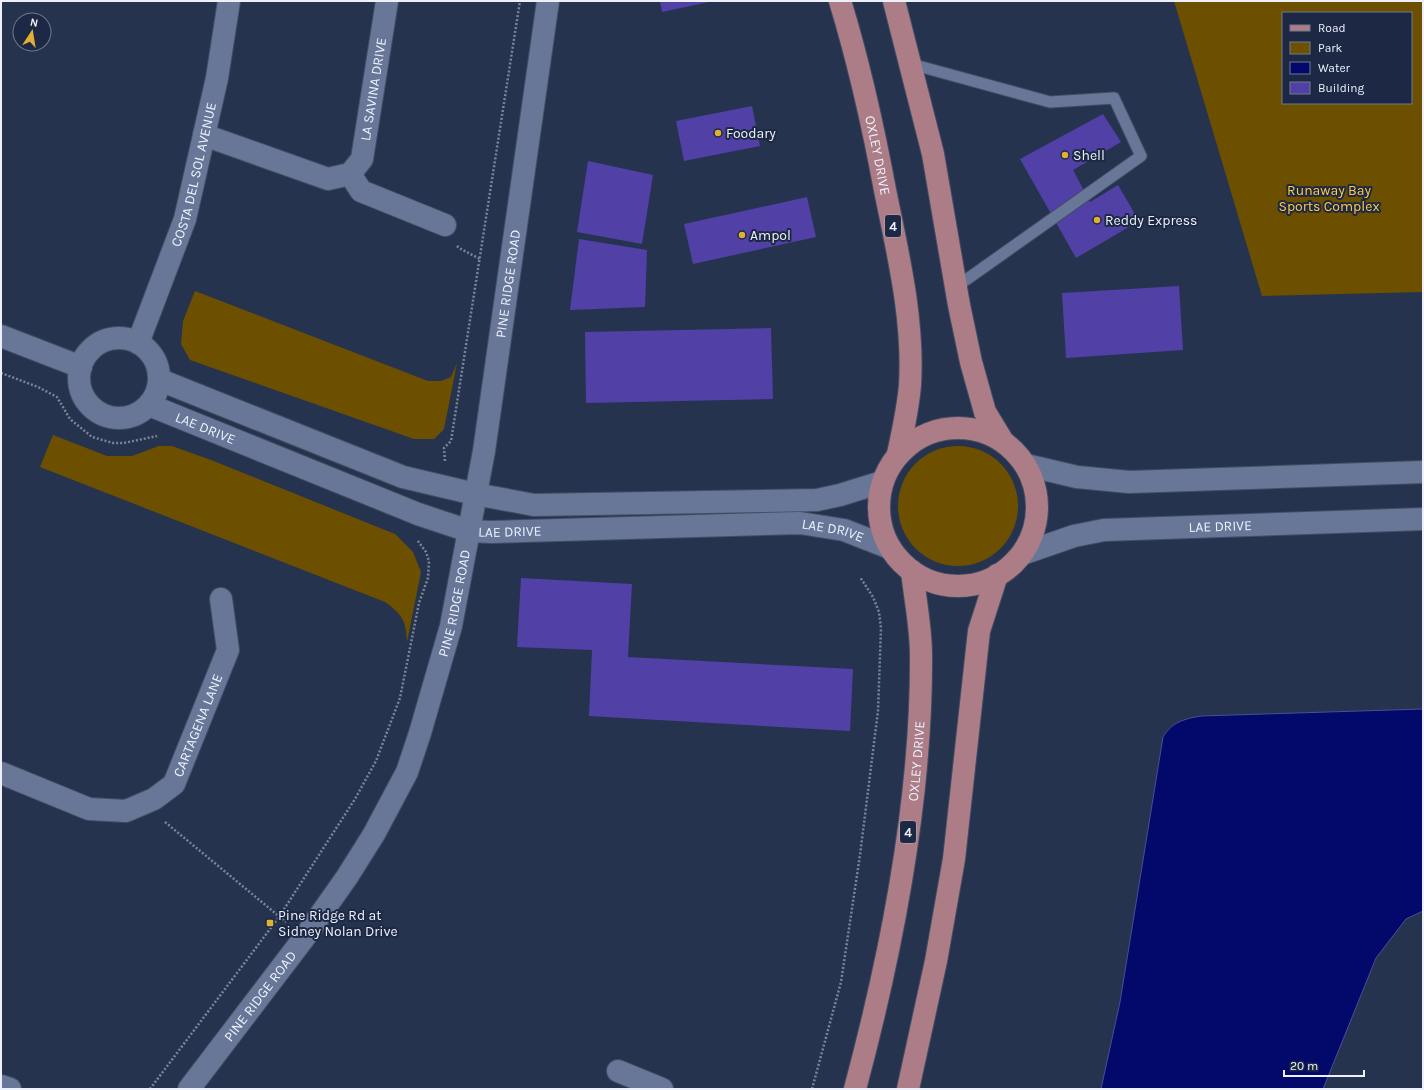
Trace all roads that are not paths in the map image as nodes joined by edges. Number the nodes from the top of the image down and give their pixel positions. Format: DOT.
graph roads {
  1 [pos="229,1"];
  2 [pos="387,1"];
  3 [pos="548,1"];
  4 [pos="840,1"];
  5 [pos="894,1"];
  6 [pos="911,64"];
  7 [pos="204,135"];
  8 [pos="350,174"];
  9 [pos="445,225"];
  10 [pos="956,287"];
  11 [pos="1,336"];
  12 [pos="138,343"];
  13 [pos="81,367"];
  14 [pos="160,380"];
  15 [pos="149,405"];
  16 [pos="1002,440"];
  17 [pos="898,454"];
  18 [pos="1026,465"];
  19 [pos="1423,472"];
  20 [pos="882,482"];
  21 [pos="475,494"];
  22 [pos="1423,519"];
  23 [pos="469,531"];
  24 [pos="890,548"];
  25 [pos="1022,554"];
  26 [pos="912,571"];
  27 [pos="997,575"];
  28 [pos="221,599"];
  29 [pos="1,773"];
  30 [pos="618,1071"];
  31 [pos="1,1086"];
  32 [pos="10,1089"];
  33 [pos="189,1089"];
  34 [pos="662,1089"];
  35 [pos="855,1089"];
  36 [pos="908,1089"];
  1 -- 7 [label="street, COSTA DEL SOL AVENUE"];
  2 -- 8 [label="street, LA SAVINA DRIVE"];
  3 -- 21 [label="street, PINE RIDGE ROAD"];
  4 -- 17 [label="main road, OXLEY DRIVE / 4"];
  5 -- 6 [label="main road, 4"];
  6 -- 10 [label="main road, 4"];
  6 -- 10 [label="lane"];
  7 -- 8 [label="street"];
  7 -- 12 [label="street, COSTA DEL SOL AVENUE"];
  8 -- 9 [label="street"];
  10 -- 16 [label="main road, 4"];
  11 -- 13 [label="street"];
  12 -- 13 [label="street"];
  12 -- 14 [label="street"];
  13 -- 15 [label="street"];
  14 -- 15 [label="street"];
  14 -- 21 [label="street, LAE DRIVE"];
  15 -- 23 [label="street, LAE DRIVE"];
  16 -- 17 [label="main road, 4"];
  16 -- 18 [label="main road, 4"];
  17 -- 20 [label="main road, 4"];
  18 -- 19 [label="street"];
  18 -- 25 [label="main road, 4"];
  20 -- 21 [label="street, LAE DRIVE"];
  20 -- 24 [label="main road, 4"];
  21 -- 23 [label="street, PINE RIDGE ROAD"];
  22 -- 25 [label="street, LAE DRIVE"];
  23 -- 24 [label="street, LAE DRIVE"];
  23 -- 33 [label="street, PINE RIDGE ROAD"];
  24 -- 26 [label="main road, 4"];
  25 -- 27 [label="main road, 4"];
  26 -- 27 [label="main road, 4"];
  26 -- 35 [label="main road, OXLEY DRIVE / 4"];
  27 -- 36 [label="main road"];
  28 -- 29 [label="street, CARTAGENA LANE"];
  30 -- 34 [label="street"];
  31 -- 32 [label="street"];
}
